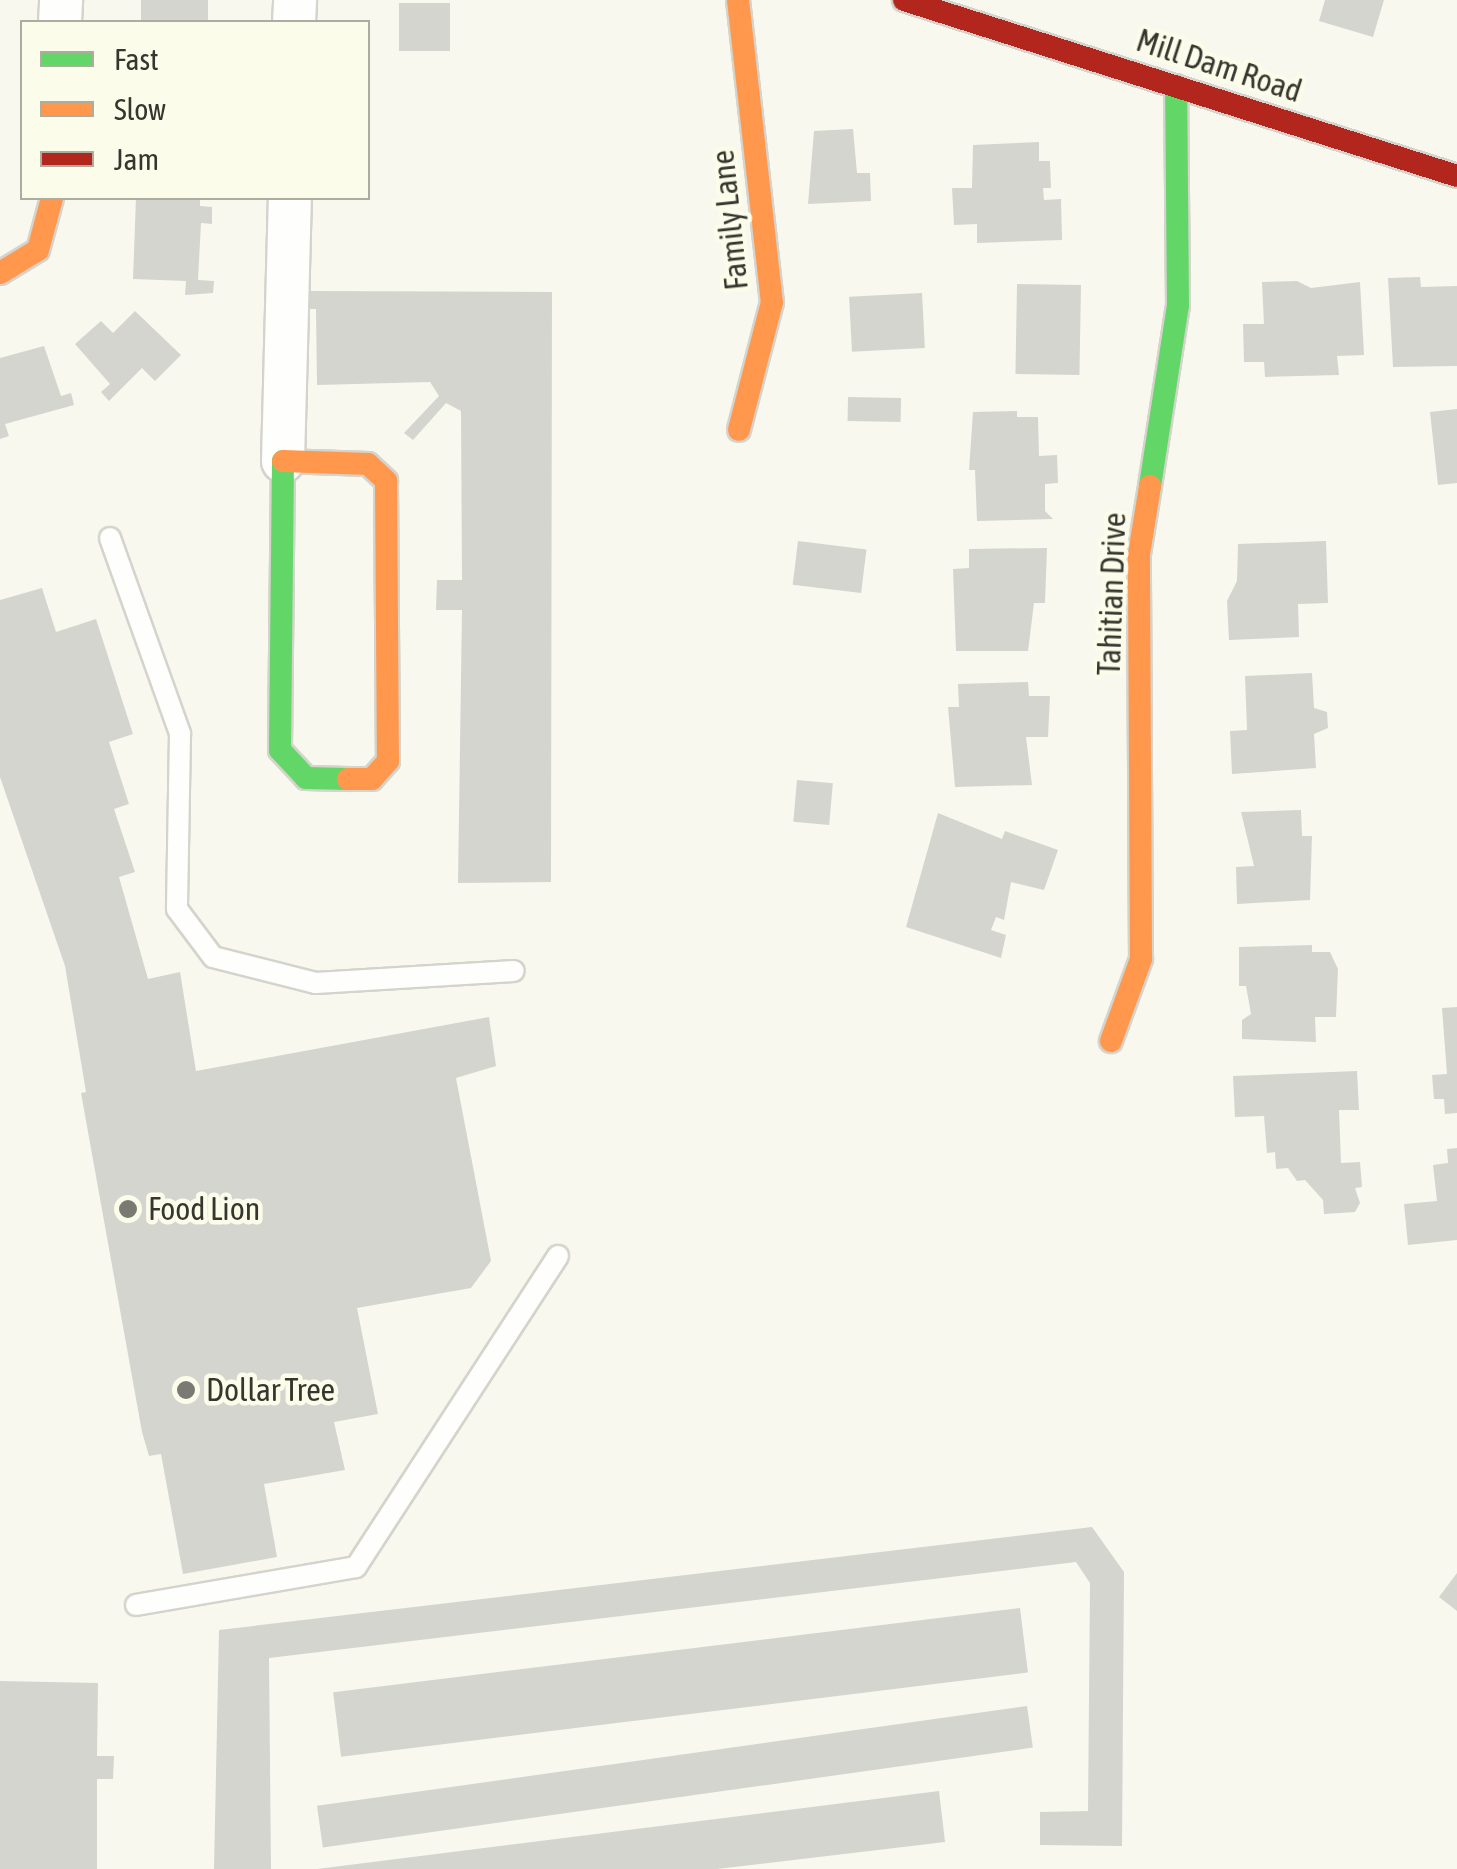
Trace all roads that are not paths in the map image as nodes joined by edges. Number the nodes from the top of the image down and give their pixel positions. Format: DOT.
graph roads {
  1 [pos="738,0"];
  2 [pos="904,0"];
  3 [pos="1176,86"];
  4 [pos="1457,176"];
  5 [pos="51,200"];
  6 [pos="290,200"];
  7 [pos="0,273"];
  8 [pos="739,430"];
  9 [pos="283,460"];
  10 [pos="110,538"];
  11 [pos="514,971"];
  12 [pos="1111,1042"];
  13 [pos="558,1256"];
  14 [pos="136,1606"];
  1 -- 8 [label="street, Family Lane"];
  2 -- 3 [label="street, Mill Dam Road"];
  3 -- 4 [label="street, Mill Dam Road"];
  3 -- 12 [label="street, Tahitian Drive"];
  5 -- 7 [label="street"];
  6 -- 9 [label="street"];
  9 -- 9 [label="street"];
  10 -- 11 [label="lane"];
  13 -- 14 [label="lane"];
}
